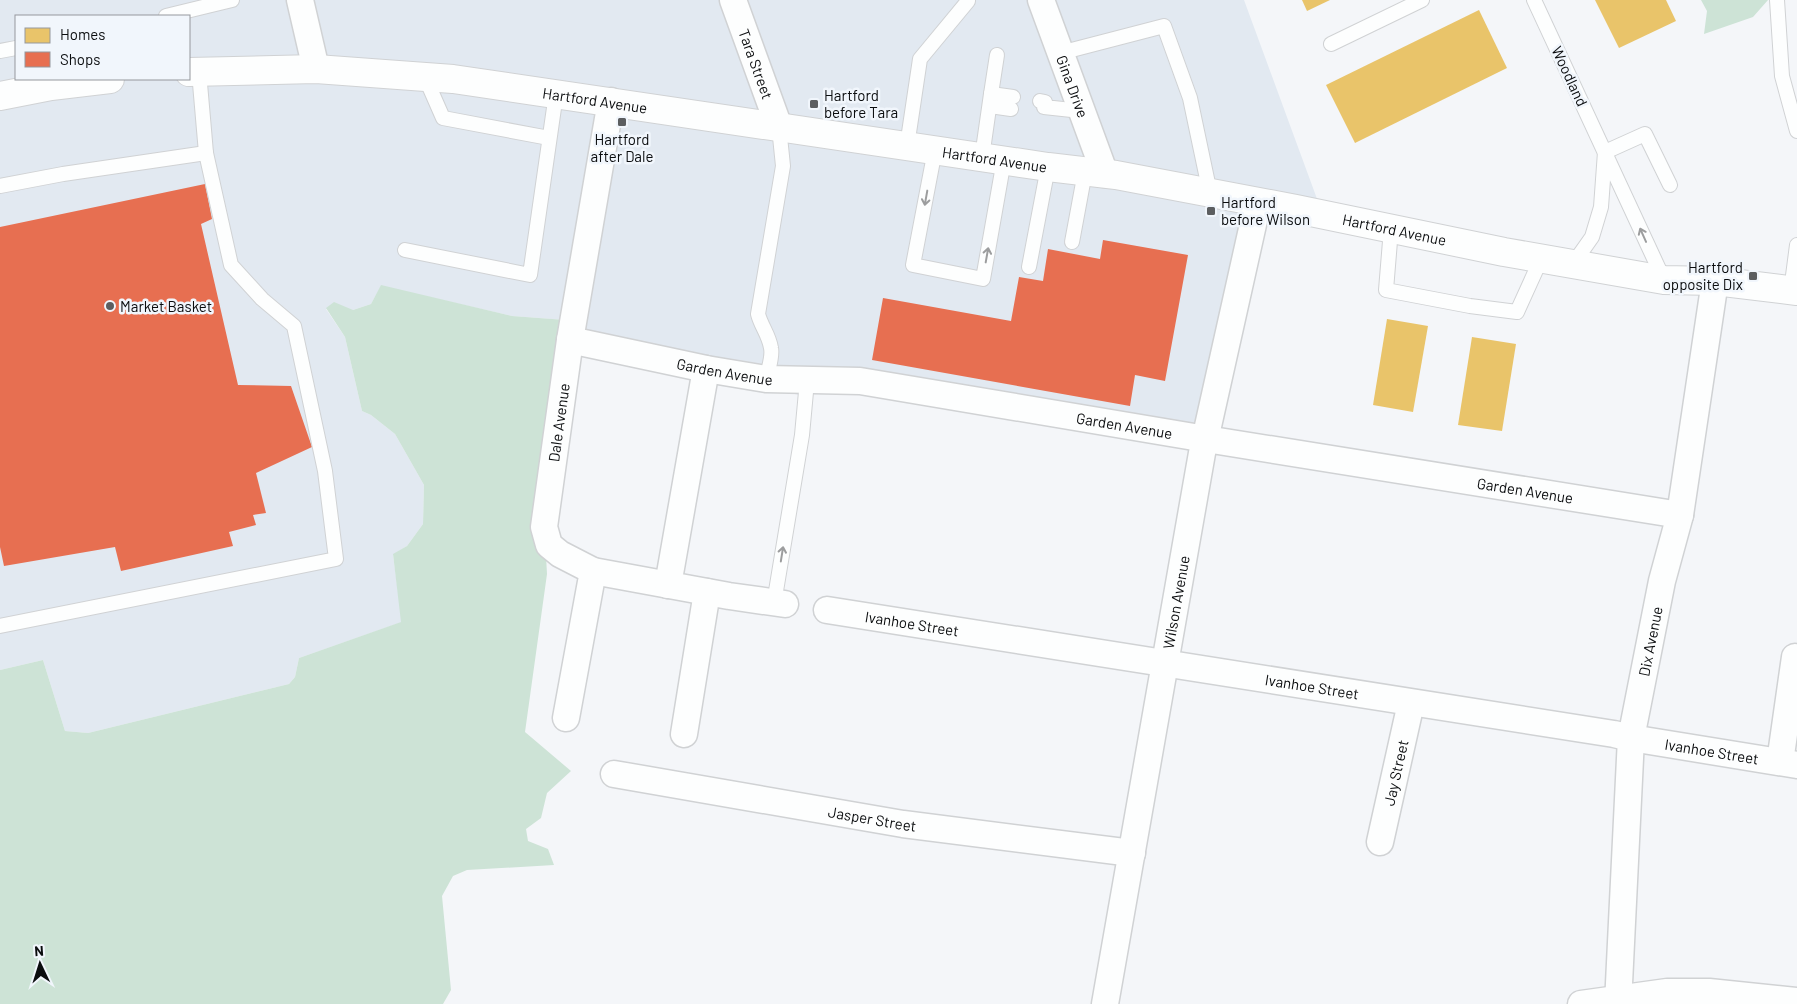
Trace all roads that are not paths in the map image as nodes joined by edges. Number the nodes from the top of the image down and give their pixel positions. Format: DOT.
graph roads {
  1 [pos="232,0"];
  2 [pos="300,0"];
  3 [pos="733,0"];
  4 [pos="1041,0"];
  5 [pos="1422,0"];
  6 [pos="1534,0"];
  7 [pos="1777,0"];
  8 [pos="968,1"];
  9 [pos="172,15"];
  10 [pos="1331,44"];
  11 [pos="15,48"];
  12 [pos="0,51"];
  13 [pos="1060,53"];
  14 [pos="997,55"];
  15 [pos="316,69"];
  16 [pos="194,72"];
  17 [pos="425,77"];
  18 [pos="90,80"];
  19 [pos="51,82"];
  20 [pos="2,90"];
  21 [pos="556,94"];
  22 [pos="990,100"];
  23 [pos="611,101"];
  24 [pos="1012,103"];
  25 [pos="1040,107"];
  26 [pos="1082,111"];
  27 [pos="779,128"];
  28 [pos="1797,131"];
  29 [pos="550,138"];
  30 [pos="907,146"];
  31 [pos="935,150"];
  32 [pos="1605,152"];
  33 [pos="206,153"];
  34 [pos="993,158"];
  35 [pos="1048,167"];
  36 [pos="1094,173"];
  37 [pos="1670,185"];
  38 [pos="0,186"];
  39 [pos="1210,193"];
  40 [pos="1258,202"];
  41 [pos="1391,228"];
  42 [pos="1072,242"];
  43 [pos="1797,245"];
  44 [pos="404,250"];
  45 [pos="1541,258"];
  46 [pos="1574,264"];
  47 [pos="1029,267"];
  48 [pos="1664,280"];
  49 [pos="1715,282"];
  50 [pos="1794,291"];
  51 [pos="570,340"];
  52 [pos="706,369"];
  53 [pos="766,379"];
  54 [pos="807,381"];
  55 [pos="1206,440"];
  56 [pos="1680,516"];
  57 [pos="594,571"];
  58 [pos="668,585"];
  59 [pos="707,592"];
  60 [pos="780,603"];
  61 [pos="827,610"];
  62 [pos="0,626"];
  63 [pos="1795,657"];
  64 [pos="1166,664"];
  65 [pos="1411,703"];
  66 [pos="566,718"];
  67 [pos="684,734"];
  68 [pos="1631,738"];
  69 [pos="1788,764"];
  70 [pos="614,774"];
  71 [pos="1380,842"];
  72 [pos="1132,854"];
  73 [pos="1797,1001"];
  74 [pos="1618,1002"];
  75 [pos="1105,1004"];
  76 [pos="1581,1004"];
  1 -- 9 [label="lane"];
  2 -- 15 [label="street"];
  3 -- 27 [label="street, Tara Street"];
  4 -- 13 [label="street, Gina Drive"];
  5 -- 10 [label="lane"];
  6 -- 32 [label="lane, Woodland"];
  7 -- 28 [label="lane"];
  8 -- 30 [label="lane"];
  11 -- 12 [label="lane"];
  13 -- 26 [label="street, Gina Drive"];
  13 -- 39 [label="lane"];
  14 -- 22 [label="lane"];
  15 -- 16 [label="main road, Hartford Avenue"];
  15 -- 17 [label="main road, Hartford Avenue"];
  16 -- 33 [label="lane"];
  17 -- 21 [label="main road, Hartford Avenue"];
  17 -- 29 [label="lane"];
  18 -- 19 [label="main road"];
  19 -- 20 [label="main road"];
  21 -- 23 [label="main road, Hartford Avenue"];
  21 -- 29 [label="lane"];
  22 -- 24 [label="lane"];
  22 -- 34 [label="lane"];
  23 -- 27 [label="main road, Hartford Avenue"];
  23 -- 51 [label="street, Dale Avenue"];
  25 -- 26 [label="lane"];
  26 -- 36 [label="street, Gina Drive"];
  27 -- 30 [label="main road, Hartford Avenue"];
  27 -- 53 [label="lane"];
  29 -- 44 [label="lane"];
  30 -- 31 [label="main road, Hartford Avenue"];
  31 -- 34 [label="main road, Hartford Avenue"];
  31 -- 34 [label="lane, one-way"];
  32 -- 37 [label="lane"];
  32 -- 46 [label="lane, Woodland"];
  48 -- 32 [label="lane, Woodland, one-way"];
  33 -- 38 [label="lane"];
  33 -- 62 [label="lane"];
  34 -- 35 [label="main road, Hartford Avenue"];
  35 -- 36 [label="main road, Hartford Avenue"];
  35 -- 47 [label="lane"];
  36 -- 39 [label="main road, Hartford Avenue"];
  36 -- 42 [label="lane"];
  39 -- 40 [label="main road, Hartford Avenue"];
  40 -- 41 [label="main road, Hartford Avenue"];
  40 -- 55 [label="street, Wilson Avenue"];
  41 -- 45 [label="main road, Hartford Avenue"];
  41 -- 45 [label="lane"];
  43 -- 50 [label="lane"];
  45 -- 46 [label="main road, Hartford Avenue"];
  46 -- 48 [label="main road, Hartford Avenue"];
  48 -- 49 [label="main road, Hartford Avenue"];
  49 -- 50 [label="main road, Hartford Avenue"];
  49 -- 56 [label="street, Dix Avenue"];
  51 -- 52 [label="street, Garden Avenue"];
  51 -- 57 [label="street, Dale Avenue"];
  52 -- 53 [label="street, Garden Avenue"];
  52 -- 58 [label="street"];
  53 -- 54 [label="street, Garden Avenue"];
  54 -- 55 [label="street, Garden Avenue"];
  60 -- 54 [label="lane, one-way"];
  55 -- 56 [label="street, Garden Avenue"];
  55 -- 64 [label="street, Wilson Avenue"];
  56 -- 68 [label="street, Dix Avenue"];
  57 -- 58 [label="street"];
  57 -- 66 [label="street"];
  58 -- 59 [label="street"];
  59 -- 60 [label="street"];
  59 -- 67 [label="street"];
  61 -- 64 [label="street, Ivanhoe Street"];
  63 -- 69 [label="street"];
  64 -- 65 [label="street, Ivanhoe Street"];
  64 -- 72 [label="street, Wilson Avenue"];
  65 -- 68 [label="street, Ivanhoe Street"];
  65 -- 71 [label="street, Jay Street"];
  68 -- 69 [label="street, Ivanhoe Street"];
  68 -- 74 [label="street, Dix Avenue"];
  70 -- 72 [label="street, Jasper Street"];
  72 -- 75 [label="street, Wilson Avenue"];
  73 -- 74 [label="street"];
  74 -- 76 [label="street"];
}
